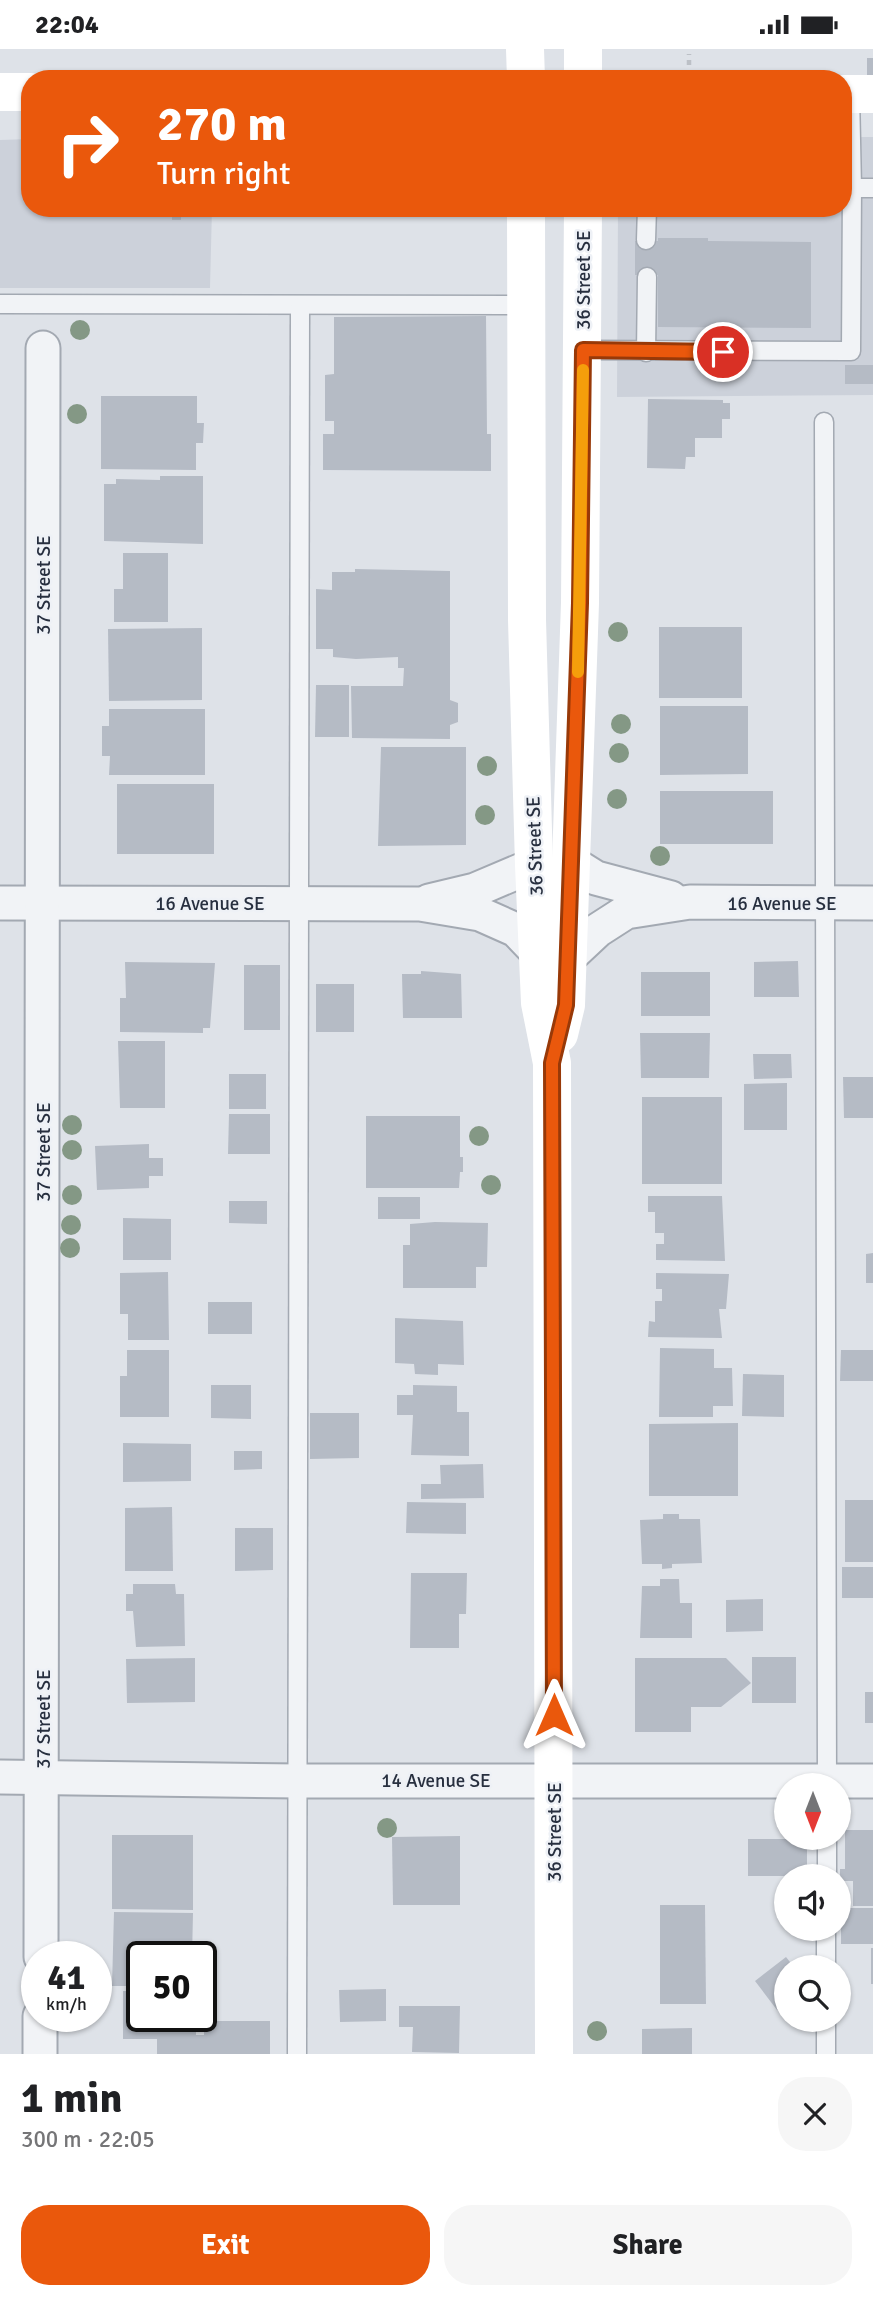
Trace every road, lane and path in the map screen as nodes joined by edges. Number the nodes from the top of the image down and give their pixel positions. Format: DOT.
graph roads {
  1 [pos="526,49"];
  2 [pos="583,49"];
  3 [pos="690,54"];
  4 [pos="526,70"];
  5 [pos="583,70"];
  6 [pos="689,70"];
  7 [pos="0,92"];
  8 [pos="21,92"];
  9 [pos="856,94"];
  10 [pos="852,141"];
  11 [pos="852,188"];
  12 [pos="873,188"];
  13 [pos="526,217"];
  14 [pos="583,217"];
  15 [pos="647,217"];
  16 [pos="849,217"];
  17 [pos="646,240"];
  18 [pos="647,277"];
  19 [pos="0,304"];
  20 [pos="526,305"];
  21 [pos="300,307"];
  22 [pos="43,348"];
  23 [pos="583,350"];
  24 [pos="646,352"];
  25 [pos="824,422"];
  26 [pos="572,863"];
  27 [pos="534,865"];
  28 [pos="690,902"];
  29 [pos="0,903"];
  30 [pos="43,903"];
  31 [pos="298,903"];
  32 [pos="825,903"];
  33 [pos="420,904"];
  34 [pos="873,904"];
  35 [pos="553,957"];
  36 [pos="827,1773"];
  37 [pos="0,1777"];
  38 [pos="43,1777"];
  39 [pos="554,1779"];
  40 [pos="873,1780"];
  41 [pos="299,1781"];
  42 [pos="851,1781"];
  43 [pos="774,1782"];
  44 [pos="41,1941"];
  45 [pos="40,2032"];
  46 [pos="826,2032"];
  47 [pos="40,2054"];
  48 [pos="297,2054"];
  49 [pos="554,2054"];
  50 [pos="826,2054"];
  1 -- 4 [label="main road"];
  2 -- 5 [label="main road"];
  3 -- 6 [label="path"];
  7 -- 8 [label="main road"];
  9 -- 10 [label="lane"];
  11 -- 12 [label="lane"];
  13 -- 20 [label="main road, 36 Street SE"];
  14 -- 23 [label="main road, 36 Street SE"];
  15 -- 17 [label="lane"];
  16 -- 24 [label="lane"];
  18 -- 24 [label="lane"];
  19 -- 21 [label="lane"];
  20 -- 21 [label="lane"];
  20 -- 27 [label="main road, 36 Street SE"];
  21 -- 31 [label="lane"];
  22 -- 30 [label="street, 37 Street SE"];
  23 -- 24 [label="lane"];
  23 -- 26 [label="main road, 36 Street SE"];
  25 -- 32 [label="lane"];
  26 -- 28 [label="street, 16 Avenue SE"];
  26 -- 35 [label="main road, 36 Street SE"];
  27 -- 33 [label="street, 16 Avenue SE"];
  27 -- 35 [label="main road, 36 Street SE"];
  28 -- 32 [label="street, 16 Avenue SE"];
  28 -- 35 [label="street, 16 Avenue SE"];
  29 -- 30 [label="street, 16 Avenue SE"];
  30 -- 31 [label="street, 16 Avenue SE"];
  30 -- 38 [label="street, 37 Street SE"];
  31 -- 33 [label="street, 16 Avenue SE"];
  31 -- 41 [label="lane"];
  32 -- 34 [label="street, 16 Avenue SE"];
  32 -- 36 [label="lane"];
  33 -- 35 [label="street, 16 Avenue SE"];
  35 -- 39 [label="main road, 36 Street SE"];
  37 -- 38 [label="street, 14 Avenue SE"];
  38 -- 41 [label="street, 14 Avenue SE"];
  38 -- 44 [label="street, 37 Street SE"];
  39 -- 41 [label="street, 14 Avenue SE"];
  39 -- 43 [label="street, 14 Avenue SE"];
  39 -- 49 [label="main road, 36 Street SE"];
  40 -- 42 [label="street, 14 Avenue SE"];
  41 -- 48 [label="lane"];
  45 -- 47 [label="street"];
  46 -- 50 [label="lane"];
}
